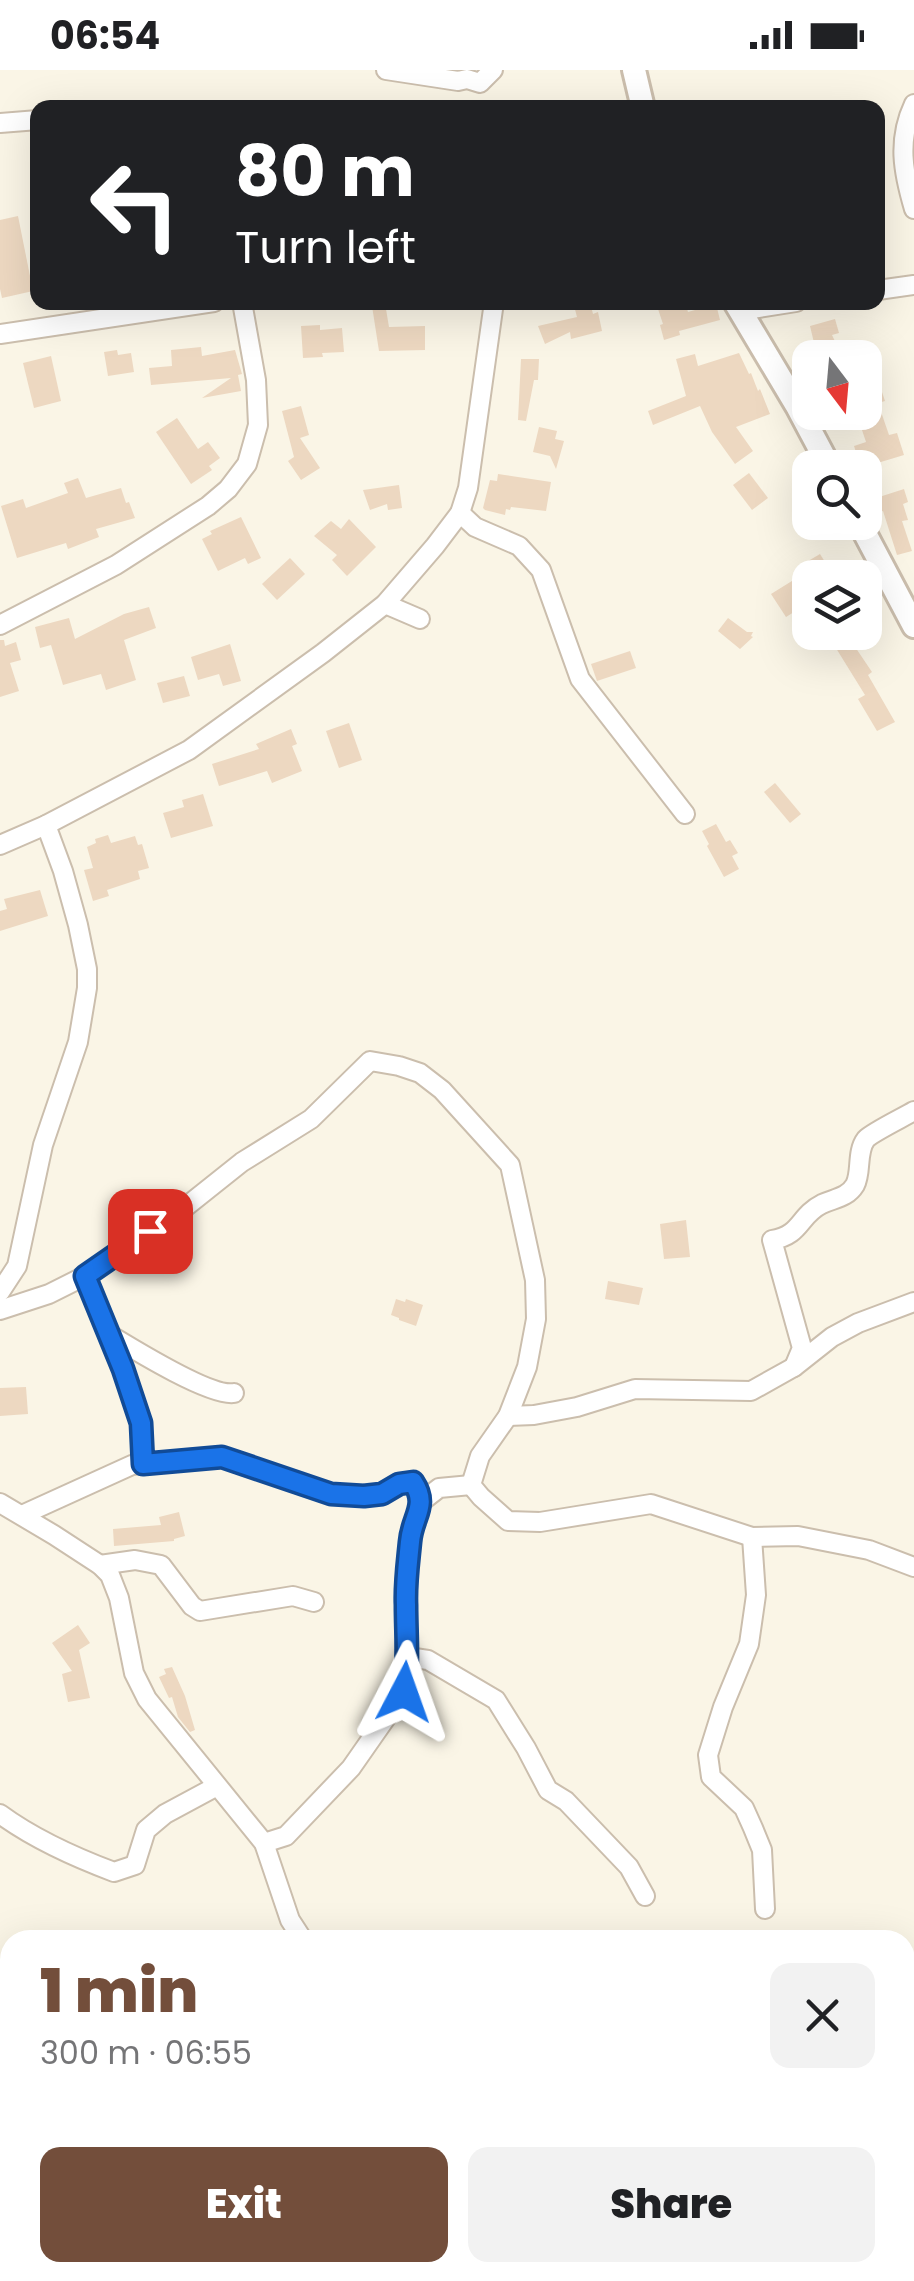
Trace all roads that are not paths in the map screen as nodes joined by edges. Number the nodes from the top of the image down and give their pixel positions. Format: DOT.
graph roads {
  1 [pos="386,70"];
  2 [pos="493,70"];
  3 [pos="634,70"];
  4 [pos="641,100"];
  5 [pos="914,104"];
  6 [pos="30,121"];
  7 [pos="0,123"];
  8 [pos="908,164"];
  9 [pos="914,209"];
  10 [pos="914,285"];
  11 [pos="885,289"];
  12 [pos="138,310"];
  13 [pos="243,310"];
  14 [pos="493,310"];
  15 [pos="740,310"];
  16 [pos="0,334"];
  17 [pos="820,450"];
  18 [pos="460,513"];
  19 [pos="869,540"];
  20 [pos="385,604"];
  21 [pos="420,620"];
  22 [pos="0,625"];
  23 [pos="914,626"];
  24 [pos="684,814"];
  25 [pos="46,825"];
  26 [pos="0,844"];
  27 [pos="914,1111"];
  28 [pos="16,1266"];
  29 [pos="85,1276"];
  30 [pos="0,1292"];
  31 [pos="49,1294"];
  32 [pos="914,1302"];
  33 [pos="0,1310"];
  34 [pos="110,1336"];
  35 [pos="794,1367"];
  36 [pos="234,1394"];
  37 [pos="508,1416"];
  38 [pos="143,1464"];
  39 [pos="471,1484"];
  40 [pos="421,1502"];
  41 [pos="0,1504"];
  42 [pos="22,1515"];
  43 [pos="752,1536"];
  44 [pos="100,1565"];
  45 [pos="914,1567"];
  46 [pos="314,1602"];
  47 [pos="408,1657"];
  48 [pos="217,1786"];
  49 [pos="0,1814"];
  50 [pos="264,1843"];
  51 [pos="645,1896"];
  52 [pos="765,1909"];
  53 [pos="296,1930"];
  1 -- 2 [label="street"];
  3 -- 4 [label="street"];
  5 -- 8 [label="street"];
  6 -- 7 [label="street"];
  8 -- 9 [label="street"];
  10 -- 11 [label="street"];
  12 -- 16 [label="street"];
  13 -- 22 [label="street"];
  14 -- 18 [label="street"];
  15 -- 17 [label="street"];
  18 -- 20 [label="street"];
  18 -- 24 [label="street"];
  19 -- 23 [label="street"];
  20 -- 21 [label="street"];
  20 -- 25 [label="street"];
  25 -- 26 [label="street"];
  25 -- 28 [label="street"];
  27 -- 35 [label="street"];
  28 -- 30 [label="street"];
  28 -- 31 [label="street"];
  29 -- 31 [label="street"];
  29 -- 34 [label="street"];
  29 -- 37 [label="street"];
  31 -- 33 [label="street"];
  32 -- 35 [label="street"];
  34 -- 36 [label="street"];
  34 -- 38 [label="street"];
  35 -- 37 [label="street"];
  37 -- 39 [label="street"];
  38 -- 40 [label="street"];
  38 -- 42 [label="street"];
  39 -- 40 [label="street"];
  39 -- 43 [label="street"];
  40 -- 47 [label="street"];
  41 -- 42 [label="street"];
  42 -- 44 [label="street"];
  43 -- 45 [label="street"];
  43 -- 52 [label="street"];
  44 -- 46 [label="street"];
  44 -- 48 [label="street"];
  47 -- 50 [label="street"];
  47 -- 51 [label="street"];
  48 -- 49 [label="street"];
  48 -- 50 [label="street"];
  50 -- 53 [label="street"];
}
